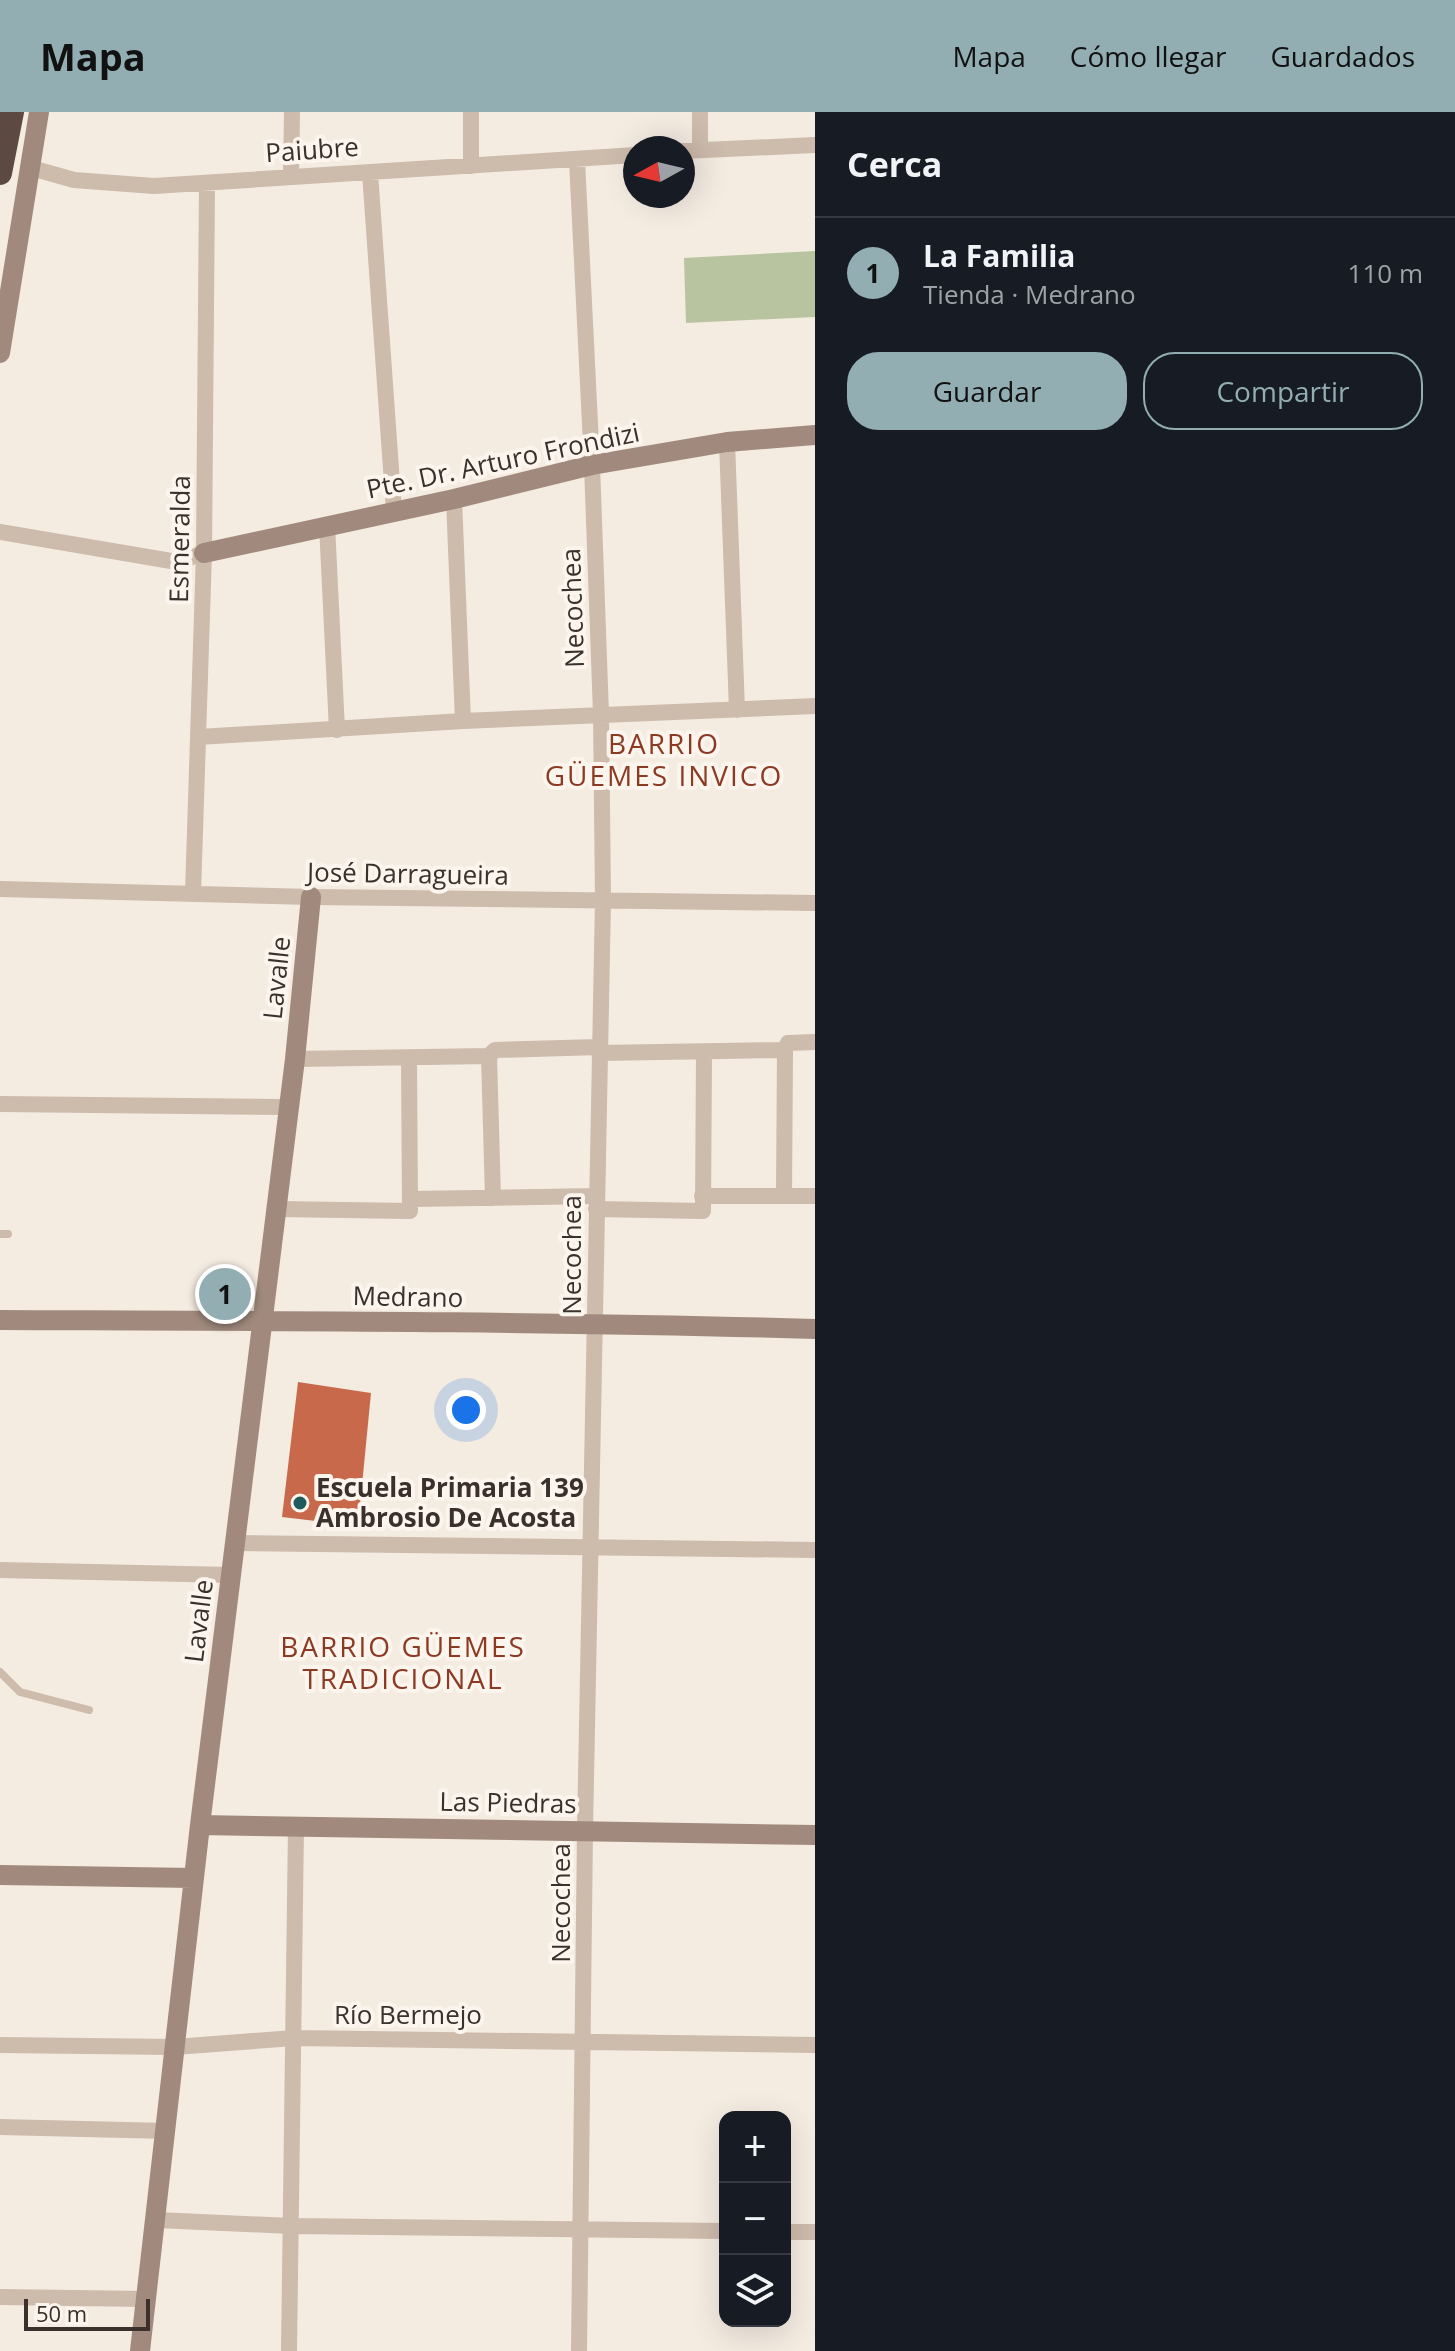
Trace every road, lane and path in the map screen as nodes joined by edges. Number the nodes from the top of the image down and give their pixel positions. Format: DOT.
graph roads {
  1 [pos="12,112"];
  2 [pos="39,112"];
  3 [pos="292,112"];
  4 [pos="471,112"];
  5 [pos="700,112"];
  6 [pos="695,136"];
  7 [pos="815,145"];
  8 [pos="695,150"];
  9 [pos="623,156"];
  10 [pos="1,157"];
  11 [pos="577,160"];
  12 [pos="471,166"];
  13 [pos="28,167"];
  14 [pos="370,173"];
  15 [pos="291,177"];
  16 [pos="207,185"];
  17 [pos="0,353"];
  18 [pos="815,435"];
  19 [pos="727,442"];
  20 [pos="592,465"];
  21 [pos="454,499"];
  22 [pos="394,511"];
  23 [pos="327,525"];
  24 [pos="0,532"];
  25 [pos="204,553"];
  26 [pos="815,706"];
  27 [pos="737,710"];
  28 [pos="601,714"];
  29 [pos="463,721"];
  30 [pos="337,730"];
  31 [pos="199,737"];
  32 [pos="0,889"];
  33 [pos="193,893"];
  34 [pos="311,897"];
  35 [pos="603,900"];
  36 [pos="815,903"];
  37 [pos="815,1042"];
  38 [pos="599,1050"];
  39 [pos="785,1050"];
  40 [pos="704,1053"];
  41 [pos="489,1056"];
  42 [pos="295,1059"];
  43 [pos="409,1059"];
  44 [pos="0,1104"];
  45 [pos="289,1107"];
  46 [pos="702,1196"];
  47 [pos="784,1196"];
  48 [pos="815,1196"];
  49 [pos="493,1198"];
  50 [pos="410,1199"];
  51 [pos="596,1202"];
  52 [pos="277,1209"];
  53 [pos="0,1320"];
  54 [pos="261,1321"];
  55 [pos="596,1323"];
  56 [pos="815,1329"];
  57 [pos="236,1543"];
  58 [pos="591,1547"];
  59 [pos="815,1550"];
  60 [pos="0,1570"];
  61 [pos="231,1575"];
  62 [pos="0,1672"];
  63 [pos="89,1710"];
  64 [pos="200,1825"];
  65 [pos="296,1827"];
  66 [pos="585,1830"];
  67 [pos="815,1835"];
  68 [pos="0,1875"];
  69 [pos="194,1878"];
  70 [pos="294,2038"];
  71 [pos="584,2040"];
  72 [pos="0,2045"];
  73 [pos="815,2045"];
  74 [pos="175,2047"];
  75 [pos="0,2127"];
  76 [pos="167,2131"];
  77 [pos="157,2220"];
  78 [pos="291,2226"];
  79 [pos="580,2228"];
  80 [pos="719,2231"];
  81 [pos="791,2232"];
  82 [pos="815,2232"];
  83 [pos="0,2297"];
  84 [pos="147,2299"];
  85 [pos="140,2351"];
  86 [pos="289,2351"];
  87 [pos="579,2351"];
  1 -- 10 [label="highway"];
  2 -- 13 [label="street"];
  3 -- 15 [label="street"];
  4 -- 12 [label="street"];
  5 -- 6 [label="street"];
  7 -- 8 [label="street"];
  9 -- 11 [label="street, Paiubre"];
  10 -- 13 [label="street, Paiubre"];
  11 -- 12 [label="street, Paiubre"];
  11 -- 20 [label="street, Necochea"];
  12 -- 14 [label="street, Paiubre"];
  13 -- 16 [label="street, Paiubre"];
  13 -- 17 [label="street"];
  14 -- 15 [label="street, Paiubre"];
  14 -- 22 [label="street"];
  15 -- 16 [label="street, Paiubre"];
  16 -- 25 [label="street, Esmeralda"];
  18 -- 19 [label="street, Pte. Dr. Arturo Frondizi"];
  19 -- 20 [label="street, Pte. Dr. Arturo Frondizi"];
  19 -- 27 [label="street"];
  20 -- 21 [label="street, Pte. Dr. Arturo Frondizi"];
  20 -- 28 [label="street, Necochea"];
  21 -- 22 [label="street, Pte. Dr. Arturo Frondizi"];
  21 -- 29 [label="street"];
  22 -- 23 [label="street, Pte. Dr. Arturo Frondizi"];
  23 -- 25 [label="street, Pte. Dr. Arturo Frondizi"];
  23 -- 30 [label="street"];
  24 -- 25 [label="street"];
  25 -- 31 [label="street, Esmeralda"];
  26 -- 27 [label="street"];
  27 -- 28 [label="street"];
  28 -- 29 [label="street"];
  28 -- 35 [label="street, Necochea"];
  29 -- 30 [label="street"];
  30 -- 31 [label="street"];
  31 -- 33 [label="street, Esmeralda"];
  32 -- 33 [label="street, José Darragueira"];
  33 -- 34 [label="street, José Darragueira"];
  34 -- 35 [label="street, José Darragueira"];
  34 -- 42 [label="street, Lavalle"];
  35 -- 36 [label="street, José Darragueira"];
  35 -- 38 [label="street, Necochea"];
  37 -- 39 [label="street"];
  38 -- 40 [label="street"];
  38 -- 41 [label="street"];
  38 -- 51 [label="street, Necochea"];
  39 -- 40 [label="street"];
  39 -- 47 [label="street"];
  40 -- 46 [label="street"];
  41 -- 43 [label="street"];
  41 -- 49 [label="street"];
  42 -- 43 [label="street"];
  42 -- 45 [label="street, Lavalle"];
  43 -- 50 [label="street"];
  44 -- 45 [label="street"];
  45 -- 52 [label="street, Lavalle"];
  46 -- 47 [label="street"];
  46 -- 51 [label="street"];
  47 -- 48 [label="street"];
  49 -- 50 [label="street"];
  49 -- 51 [label="street"];
  50 -- 52 [label="street"];
  51 -- 55 [label="street, Necochea"];
  52 -- 54 [label="street, Lavalle"];
  53 -- 54 [label="street, Medrano"];
  54 -- 55 [label="street, Medrano"];
  54 -- 57 [label="street, Lavalle"];
  55 -- 56 [label="street, Medrano"];
  55 -- 58 [label="street, Necochea"];
  57 -- 58 [label="street"];
  57 -- 61 [label="street, Lavalle"];
  58 -- 59 [label="street"];
  58 -- 66 [label="street, Necochea"];
  60 -- 61 [label="street"];
  61 -- 64 [label="street, Lavalle"];
  62 -- 63 [label="lane"];
  64 -- 65 [label="street, Las Piedras"];
  64 -- 69 [label="street, Lavalle"];
  65 -- 66 [label="street, Las Piedras"];
  65 -- 70 [label="street"];
  66 -- 67 [label="street, Las Piedras"];
  66 -- 71 [label="street, Necochea"];
  68 -- 69 [label="street"];
  69 -- 74 [label="street, Lavalle"];
  70 -- 71 [label="street, Río Bermejo"];
  70 -- 74 [label="street, Río Bermejo"];
  70 -- 78 [label="street"];
  71 -- 73 [label="street, Río Bermejo"];
  71 -- 79 [label="street, Necochea"];
  72 -- 74 [label="street, Río Bermejo"];
  74 -- 76 [label="street, Lavalle"];
  75 -- 76 [label="street"];
  76 -- 77 [label="street, Lavalle"];
  77 -- 78 [label="street"];
  77 -- 84 [label="street, Lavalle"];
  78 -- 79 [label="street"];
  78 -- 86 [label="street"];
  79 -- 80 [label="street"];
  79 -- 87 [label="street, Necochea"];
  81 -- 82 [label="street"];
  83 -- 84 [label="street"];
  84 -- 85 [label="street, Lavalle"];
}
